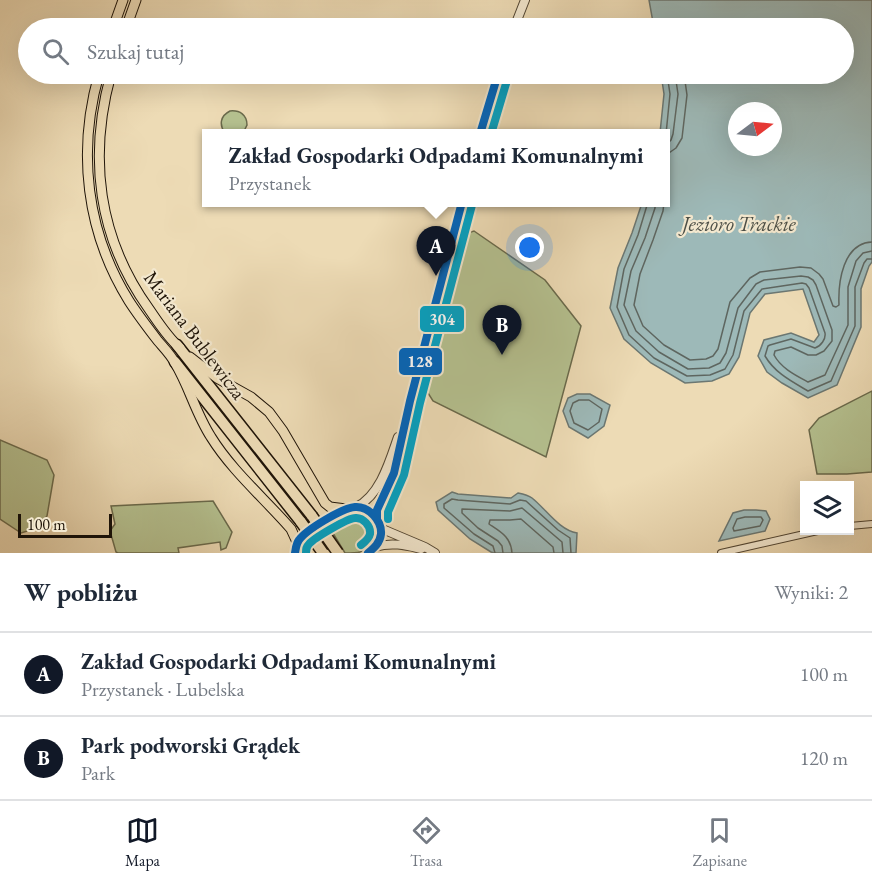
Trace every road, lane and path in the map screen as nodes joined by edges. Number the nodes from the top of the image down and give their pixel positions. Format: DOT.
graph roads {
  1 [pos="123,0"];
  2 [pos="136,0"];
  3 [pos="525,0"];
  4 [pos="117,18"];
  5 [pos="130,18"];
  6 [pos="518,18"];
  7 [pos="96,84"];
  8 [pos="109,84"];
  9 [pos="495,84"];
  10 [pos="482,129"];
  11 [pos="461,207"];
  12 [pos="177,345"];
  13 [pos="175,362"];
  14 [pos="410,401"];
  15 [pos="351,508"];
  16 [pos="377,519"];
  17 [pos="872,524"];
  18 [pos="854,526"];
  19 [pos="380,528"];
  20 [pos="804,535"];
  21 [pos="297,542"];
  22 [pos="375,547"];
  23 [pos="295,553"];
  24 [pos="323,553"];
  25 [pos="338,553"];
  26 [pos="368,553"];
  27 [pos="433,553"];
  28 [pos="721,553"];
  1 -- 4 [label="main road"];
  2 -- 5 [label="main road"];
  3 -- 6 [label="street"];
  7 -- 13 [label="main road, Mariana Bublewicza"];
  8 -- 12 [label="main road, Mariana Bublewicza"];
  9 -- 10 [label="street"];
  11 -- 14 [label="street"];
  12 -- 15 [label="main road"];
  12 -- 25 [label="highway, Mariana Bublewicza, bridge"];
  13 -- 21 [label="main road"];
  13 -- 24 [label="highway, Mariana Bublewicza, bridge"];
  14 -- 15 [label="street"];
  14 -- 16 [label="street"];
  15 -- 16 [label="street"];
  15 -- 21 [label="street"];
  16 -- 19 [label="street"];
  17 -- 18 [label="street"];
  19 -- 22 [label="street"];
  19 -- 27 [label="street"];
  20 -- 28 [label="street"];
  21 -- 23 [label="street"];
  22 -- 26 [label="street"];
  22 -- 27 [label="street"];
}
